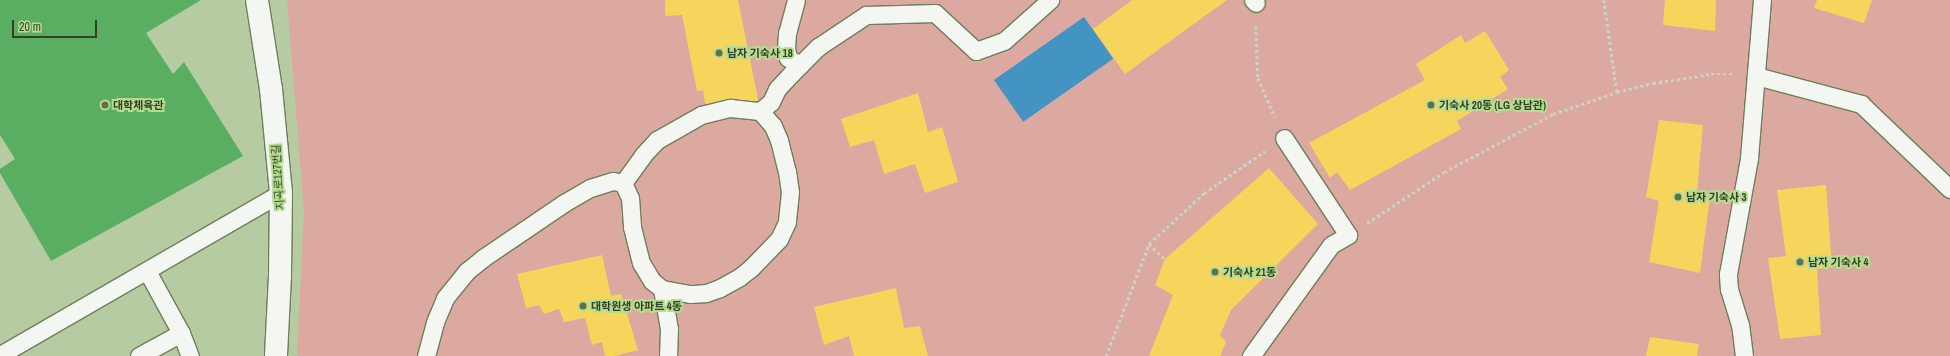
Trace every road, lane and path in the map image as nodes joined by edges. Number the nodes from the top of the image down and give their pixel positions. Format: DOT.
graph roads {
  1 [pos="257,0"];
  2 [pos="796,0"];
  3 [pos="1050,0"];
  4 [pos="1604,0"];
  5 [pos="1762,0"];
  6 [pos="1255,2"];
  7 [pos="800,65"];
  8 [pos="1756,76"];
  9 [pos="1617,92"];
  10 [pos="760,111"];
  11 [pos="1284,138"];
  12 [pos="623,183"];
  13 [pos="1950,189"];
  14 [pos="281,193"];
  15 [pos="1348,235"];
  16 [pos="1149,244"];
  17 [pos="1165,259"];
  18 [pos="147,271"];
  19 [pos="662,289"];
  20 [pos="181,333"];
  21 [pos="0,355"];
  22 [pos="139,356"];
  23 [pos="190,356"];
  24 [pos="276,356"];
  25 [pos="426,356"];
  26 [pos="668,356"];
  27 [pos="1106,356"];
  28 [pos="1250,356"];
  29 [pos="1744,356"];
  1 -- 14 [label="street, 지곡로127번길"];
  2 -- 7 [label="lane"];
  3 -- 7 [label="lane"];
  4 -- 9 [label="path"];
  5 -- 8 [label="lane"];
  6 -- 11 [label="path"];
  7 -- 10 [label="lane"];
  8 -- 9 [label="path"];
  8 -- 13 [label="lane"];
  8 -- 29 [label="lane"];
  9 -- 15 [label="path"];
  10 -- 12 [label="lane"];
  10 -- 19 [label="lane"];
  11 -- 15 [label="lane"];
  11 -- 16 [label="path"];
  12 -- 19 [label="lane"];
  12 -- 25 [label="lane"];
  14 -- 18 [label="lane"];
  14 -- 24 [label="street, 지곡로127번길"];
  15 -- 28 [label="lane"];
  16 -- 17 [label="path"];
  16 -- 27 [label="path"];
  18 -- 20 [label="lane"];
  18 -- 21 [label="lane"];
  19 -- 26 [label="lane"];
  20 -- 22 [label="lane"];
  20 -- 23 [label="lane"];
}
